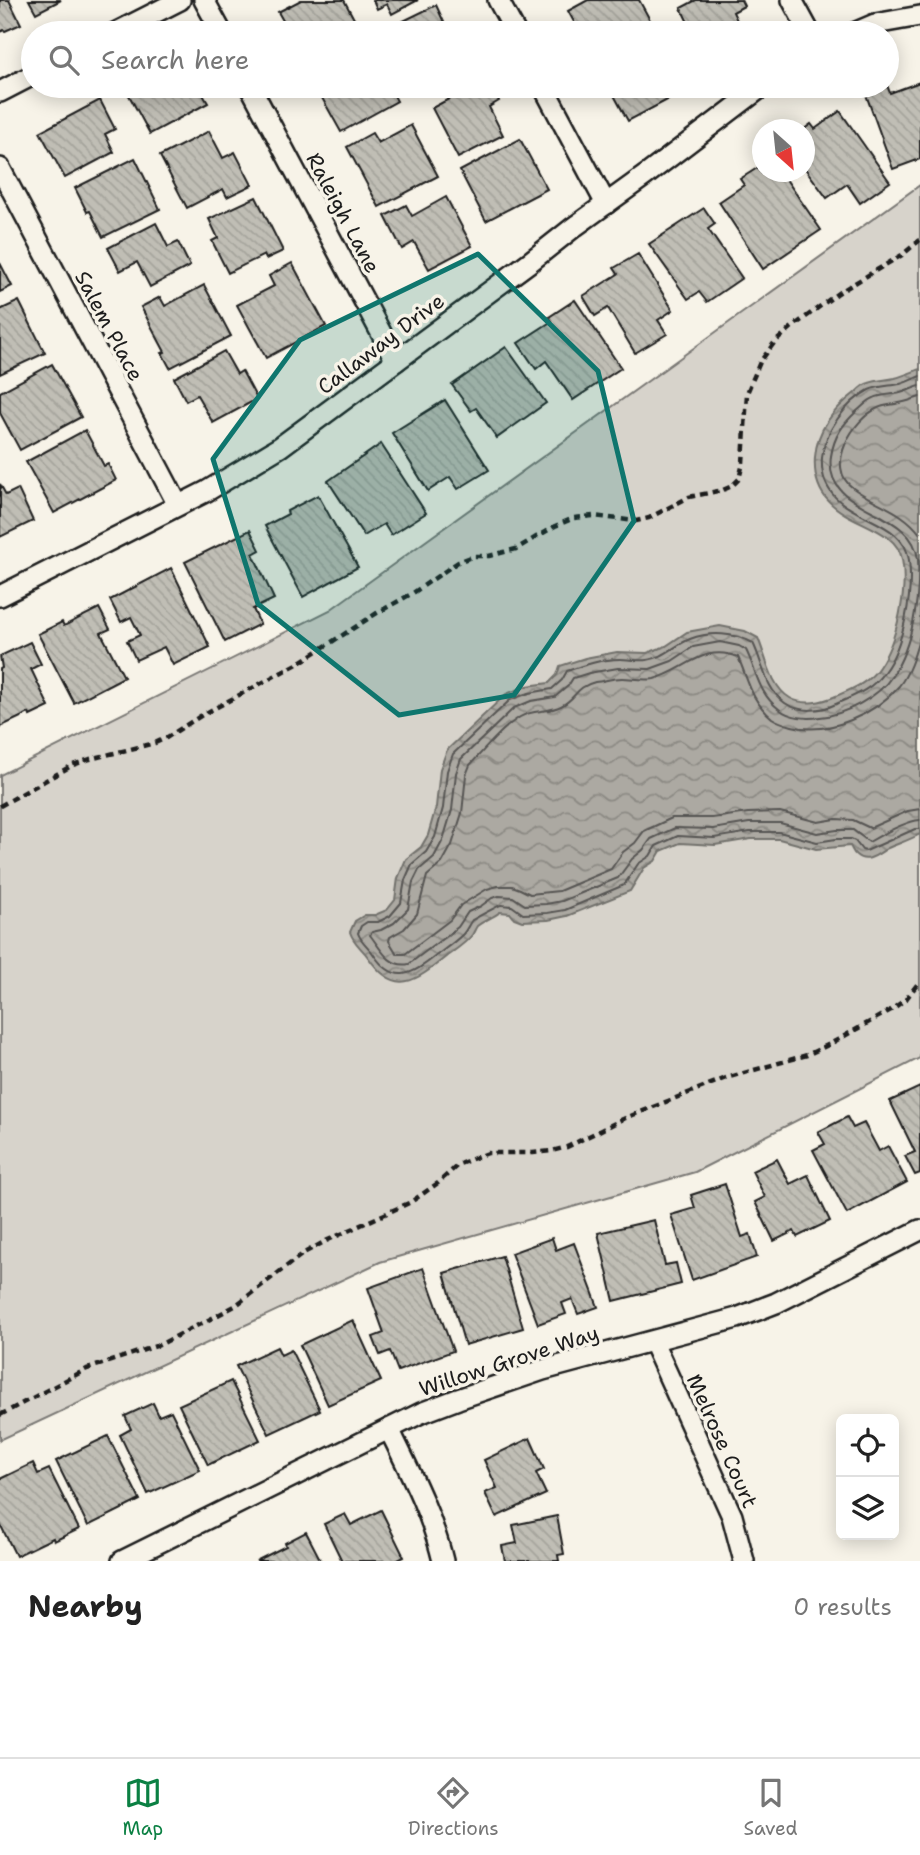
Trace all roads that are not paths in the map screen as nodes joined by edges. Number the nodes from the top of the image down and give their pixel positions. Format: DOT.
graph roads {
  1 [pos="180,0"];
  2 [pos="204,0"];
  3 [pos="498,0"];
  4 [pos="792,0"];
  5 [pos="920,16"];
  6 [pos="139,21"];
  7 [pos="215,21"];
  8 [pos="509,21"];
  9 [pos="803,21"];
  10 [pos="892,21"];
  11 [pos="21,81"];
  12 [pos="0,92"];
  13 [pos="256,98"];
  14 [pos="550,98"];
  15 [pos="748,98"];
  16 [pos="0,168"];
  17 [pos="606,204"];
  18 [pos="397,361"];
  19 [pos="178,505"];
  20 [pos="0,596"];
  21 [pos="918,1237"];
  22 [pos="653,1342"];
  23 [pos="389,1429"];
  24 [pos="122,1561"];
  25 [pos="443,1561"];
  26 [pos="744,1561"];
  1 -- 6 [label="street"];
  2 -- 7 [label="street"];
  3 -- 8 [label="street"];
  4 -- 9 [label="street"];
  5 -- 10 [label="street"];
  11 -- 12 [label="street"];
  13 -- 18 [label="street, Raleigh Lane"];
  14 -- 17 [label="street"];
  15 -- 17 [label="street, Callaway Drive"];
  16 -- 19 [label="street, Salem Place"];
  17 -- 18 [label="street, Callaway Drive"];
  18 -- 19 [label="street, Callaway Drive"];
  19 -- 20 [label="street, Callaway Drive"];
  21 -- 22 [label="street, Willow Grove Way"];
  22 -- 23 [label="street, Willow Grove Way"];
  22 -- 26 [label="street, Melrose Court"];
  23 -- 24 [label="street, Willow Grove Way"];
  23 -- 25 [label="street"];
}
